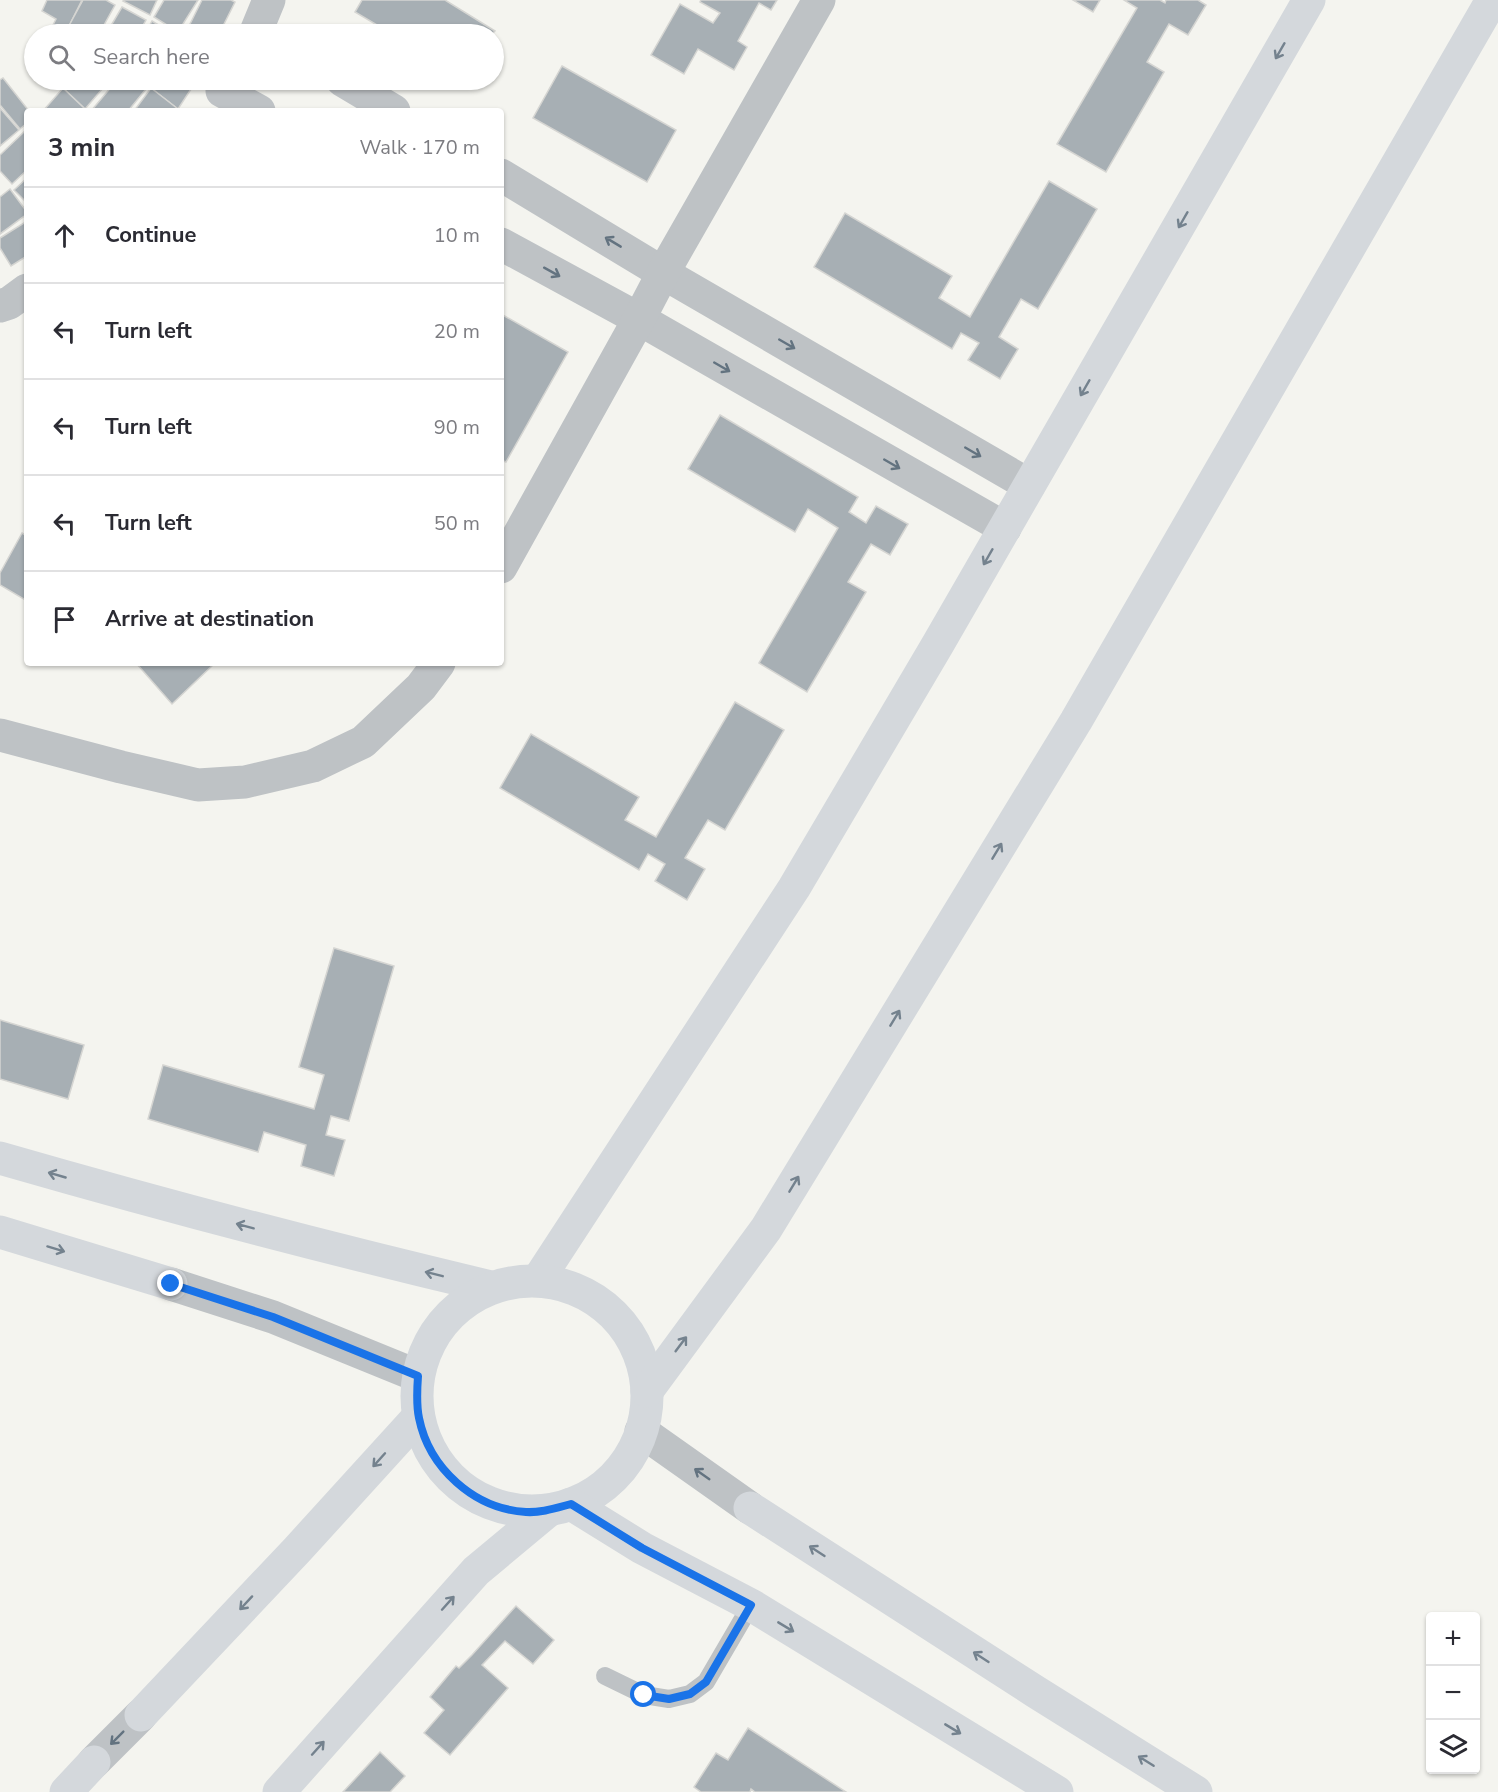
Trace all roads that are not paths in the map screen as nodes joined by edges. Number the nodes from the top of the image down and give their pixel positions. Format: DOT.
graph roads {
  1 [pos="819,0"];
  2 [pos="1310,0"];
  3 [pos="1492,0"];
  4 [pos="359,90"];
  5 [pos="220,94"];
  6 [pos="252,108"];
  7 [pos="389,108"];
  8 [pos="504,177"];
  9 [pos="504,246"];
  10 [pos="663,273"];
  11 [pos="24,292"];
  12 [pos="0,306"];
  13 [pos="639,319"];
  14 [pos="1029,485"];
  15 [pos="1005,528"];
  16 [pos="504,562"];
  17 [pos="437,666"];
  18 [pos="0,735"];
  19 [pos="0,1158"];
  20 [pos="0,1232"];
  21 [pos="538,1280"];
  22 [pos="491,1287"];
  23 [pos="418,1376"];
  24 [pos="646,1391"];
  25 [pos="418,1417"];
  26 [pos="641,1431"];
  27 [pos="560,1508"];
  28 [pos="751,1605"];
  29 [pos="605,1676"];
  30 [pos="66,1792"];
  31 [pos="279,1792"];
  32 [pos="1057,1792"];
  33 [pos="1196,1792"];
  1 -- 10 [label="street"];
  2 -- 14 [label="street, one-way"];
  24 -- 3 [label="street, one-way"];
  4 -- 7 [label="street"];
  5 -- 6 [label="street"];
  10 -- 8 [label="street, one-way"];
  9 -- 13 [label="street, one-way"];
  10 -- 13 [label="street"];
  10 -- 14 [label="street, one-way"];
  11 -- 12 [label="street"];
  13 -- 15 [label="street, one-way"];
  13 -- 16 [label="street"];
  14 -- 15 [label="street"];
  15 -- 21 [label="street, one-way"];
  17 -- 18 [label="street"];
  22 -- 19 [label="street, one-way"];
  20 -- 23 [label="street, one-way"];
  21 -- 22 [label="street"];
  21 -- 24 [label="street"];
  22 -- 23 [label="street"];
  23 -- 25 [label="street"];
  24 -- 26 [label="street"];
  25 -- 27 [label="street"];
  25 -- 30 [label="street, one-way"];
  26 -- 27 [label="street"];
  33 -- 26 [label="street, one-way"];
  27 -- 28 [label="street"];
  31 -- 27 [label="street, one-way"];
  28 -- 29 [label="lane"];
  28 -- 32 [label="street, one-way"];
}
